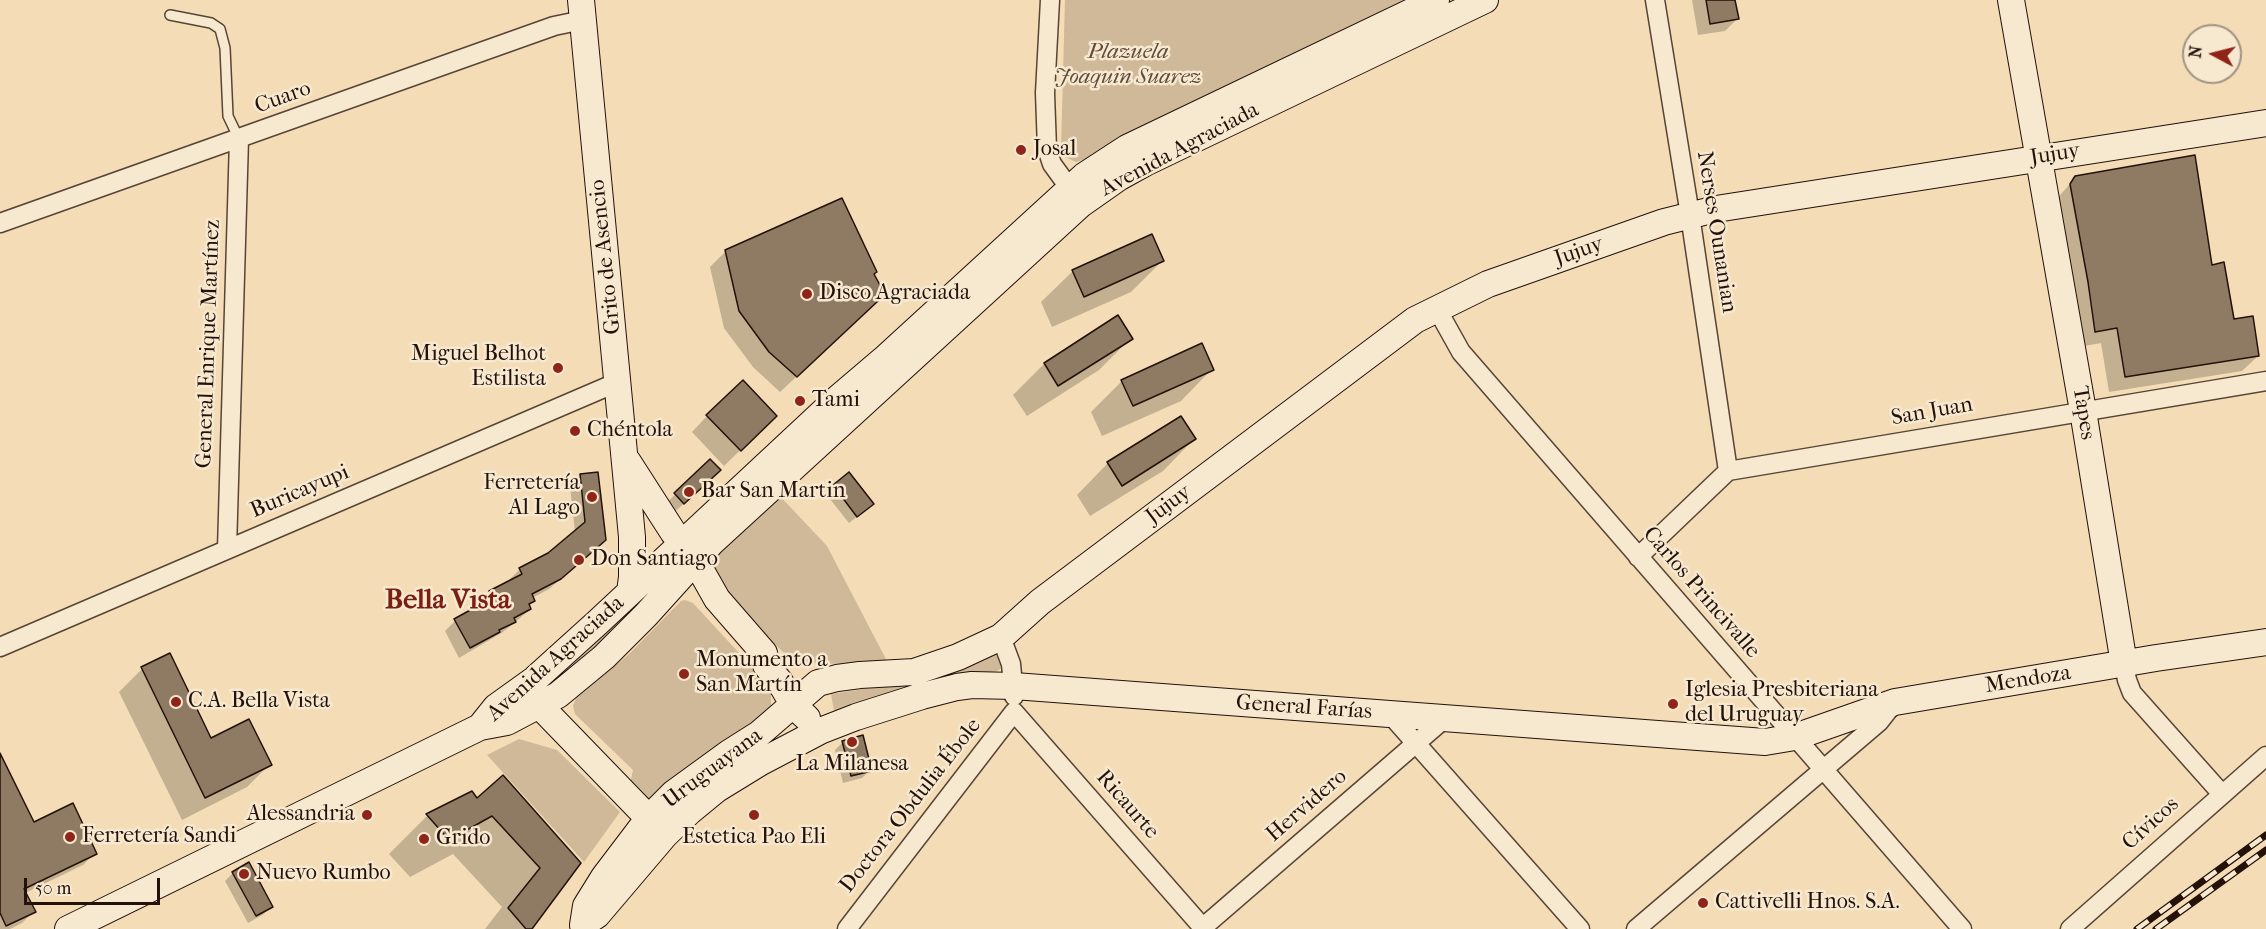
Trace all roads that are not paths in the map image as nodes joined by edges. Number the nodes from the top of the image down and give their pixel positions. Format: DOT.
graph roads {
  1 [pos="1050,0"];
  2 [pos="1436,0"];
  3 [pos="1485,0"];
  4 [pos="1655,0"];
  5 [pos="2011,0"];
  6 [pos="582,10"];
  7 [pos="170,15"];
  8 [pos="2266,123"];
  9 [pos="239,139"];
  10 [pos="2039,158"];
  11 [pos="1076,196"];
  12 [pos="1690,215"];
  13 [pos="0,223"];
  14 [pos="1437,309"];
  15 [pos="2266,381"];
  16 [pos="618,382"];
  17 [pos="2083,411"];
  18 [pos="626,459"];
  19 [pos="1728,471"];
  20 [pos="630,514"];
  21 [pos="227,549"];
  22 [pos="1638,557"];
  23 [pos="681,560"];
  24 [pos="630,592"];
  25 [pos="1001,637"];
  26 [pos="2266,642"];
  27 [pos="0,646"];
  28 [pos="764,653"];
  29 [pos="2124,664"];
  30 [pos="818,683"];
  31 [pos="1014,686"];
  32 [pos="1895,702"];
  33 [pos="539,705"];
  34 [pos="794,706"];
  35 [pos="1014,712"];
  36 [pos="1390,714"];
  37 [pos="1444,719"];
  38 [pos="480,727"];
  39 [pos="819,731"];
  40 [pos="1795,737"];
  41 [pos="1416,743"];
  42 [pos="2266,756"];
  43 [pos="1823,769"];
  44 [pos="2221,793"];
  45 [pos="657,827"];
  46 [pos="581,927"];
  47 [pos="1203,928"];
  48 [pos="68,929"];
  49 [pos="847,929"];
  50 [pos="1580,929"];
  51 [pos="1636,929"];
  52 [pos="1962,929"];
  53 [pos="2070,929"];
  1 -- 11 [label="street"];
  2 -- 11 [label="street, Avenida Agraciada"];
  3 -- 11 [label="street, Avenida Agraciada"];
  4 -- 12 [label="street, Nerses Ounanian"];
  5 -- 10 [label="street, Tapes"];
  6 -- 9 [label="street, Cuaro"];
  6 -- 16 [label="street, Grito de Asencio"];
  7 -- 9 [label="lane"];
  8 -- 10 [label="street, Jujuy"];
  9 -- 13 [label="street, Cuaro"];
  9 -- 21 [label="street, General Enrique Martínez"];
  10 -- 12 [label="street, Jujuy"];
  10 -- 17 [label="street, Tapes"];
  11 -- 23 [label="street, Avenida Agraciada"];
  12 -- 14 [label="street, Jujuy"];
  12 -- 19 [label="street, Nerses Ounanian"];
  14 -- 22 [label="street, Carlos Princivalle"];
  14 -- 25 [label="street, Jujuy"];
  15 -- 17 [label="street, San Juan"];
  16 -- 18 [label="street, Grito de Asencio"];
  16 -- 21 [label="street, Buricayupi"];
  17 -- 19 [label="street, San Juan"];
  17 -- 29 [label="street, Tapes"];
  18 -- 20 [label="street, Grito de Asencio"];
  18 -- 23 [label="street"];
  19 -- 22 [label="street"];
  20 -- 23 [label="street"];
  20 -- 24 [label="street, Grito de Asencio"];
  21 -- 27 [label="street, Buricayupi"];
  22 -- 40 [label="street, Carlos Princivalle"];
  23 -- 24 [label="street, Avenida Agraciada"];
  23 -- 28 [label="street"];
  23 -- 33 [label="street, Avenida Agraciada"];
  24 -- 38 [label="street, Avenida Agraciada"];
  25 -- 30 [label="street, Jujuy"];
  25 -- 31 [label="street"];
  26 -- 29 [label="street, Mendoza"];
  28 -- 30 [label="street"];
  28 -- 34 [label="street"];
  29 -- 32 [label="street, Mendoza"];
  29 -- 44 [label="street, Tapes"];
  30 -- 34 [label="street, Uruguayana"];
  30 -- 39 [label="street"];
  31 -- 35 [label="street"];
  31 -- 36 [label="street, General Farías"];
  31 -- 39 [label="street, General Farías"];
  32 -- 40 [label="street, Mendoza"];
  32 -- 43 [label="street"];
  33 -- 38 [label="street, Avenida Agraciada"];
  33 -- 45 [label="street"];
  34 -- 39 [label="street"];
  34 -- 45 [label="street, Uruguayana"];
  35 -- 47 [label="street, Ricaurte"];
  35 -- 49 [label="street, Doctora Obdulia Ébole"];
  36 -- 37 [label="street, General Farías"];
  36 -- 41 [label="street"];
  37 -- 40 [label="street, General Farías"];
  37 -- 41 [label="street, Hervidero"];
  38 -- 48 [label="street, Avenida Agraciada"];
  39 -- 45 [label="street, Uruguayana"];
  40 -- 43 [label="street, Carlos Princivalle"];
  41 -- 47 [label="street, Hervidero"];
  41 -- 50 [label="street"];
  42 -- 44 [label="street, Cívicos"];
  43 -- 51 [label="street"];
  43 -- 52 [label="street, Carlos Princivalle"];
  44 -- 53 [label="street, Cívicos"];
  45 -- 46 [label="street, Uruguayana"];
}
